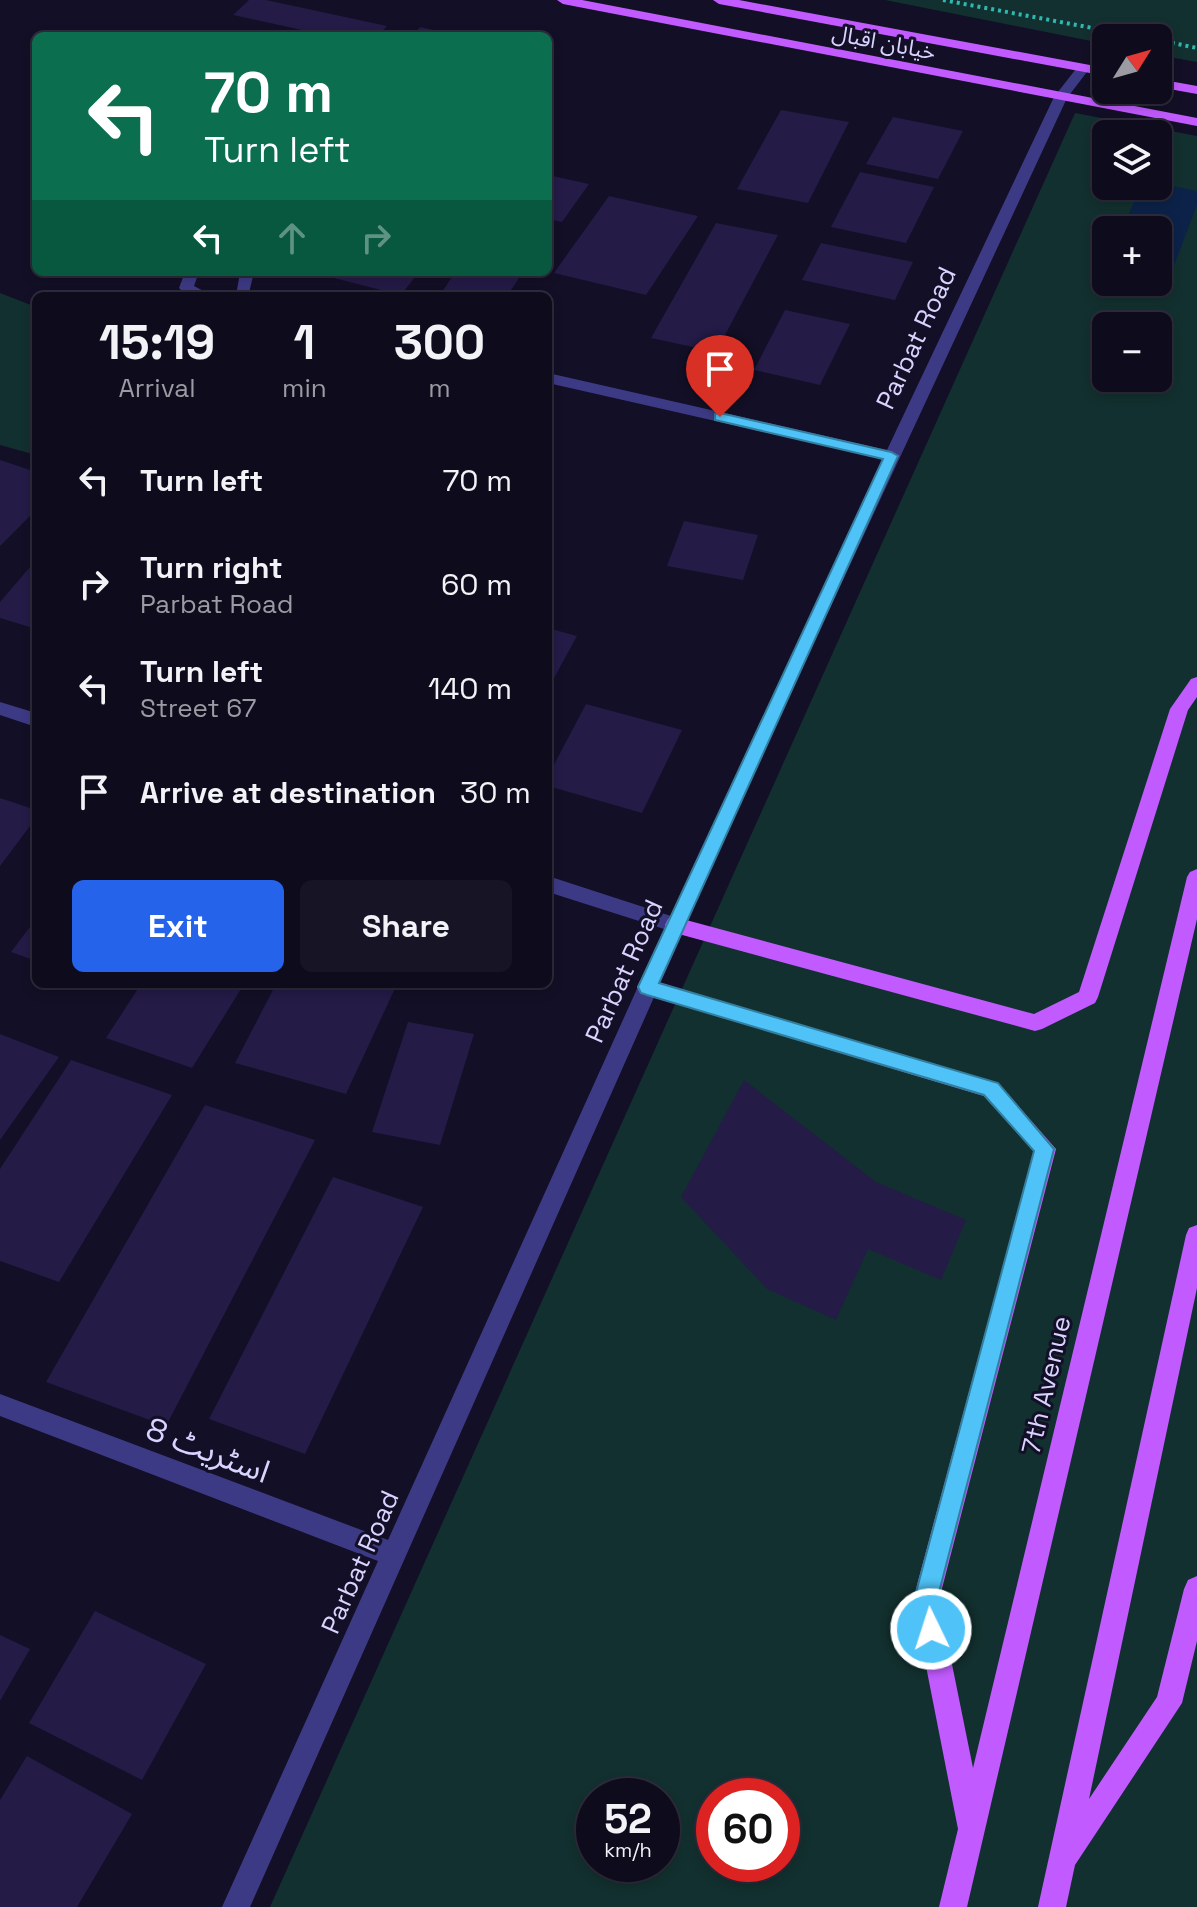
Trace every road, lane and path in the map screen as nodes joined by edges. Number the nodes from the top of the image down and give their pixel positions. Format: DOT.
graph roads {
  1 [pos="563,0"];
  2 [pos="719,0"];
  3 [pos="943,0"];
  4 [pos="1092,28"];
  5 [pos="1172,43"];
  6 [pos="1197,48"];
  7 [pos="1084,68"];
  8 [pos="1092,69"];
  9 [pos="1172,86"];
  10 [pos="1197,90"];
  11 [pos="1061,97"];
  12 [pos="1197,122"];
  13 [pos="190,276"];
  14 [pos="246,276"];
  15 [pos="244,290"];
  16 [pos="196,292"];
  17 [pos="552,379"];
  18 [pos="891,456"];
  19 [pos="1197,683"];
  20 [pos="0,708"];
  21 [pos="32,719"];
  22 [pos="1197,877"];
  23 [pos="552,885"];
  24 [pos="675,925"];
  25 [pos="647,987"];
  26 [pos="1197,1235"];
  27 [pos="0,1405"];
  28 [pos="394,1555"];
  29 [pos="1197,1589"];
  30 [pos="972,1831"];
  31 [pos="1061,1863"];
  32 [pos="236,1907"];
  33 [pos="953,1907"];
  34 [pos="1052,1907"];
  1 -- 11 [label="main road, خیابان اقبال"];
  2 -- 7 [label="main road, خیابان اقبال"];
  3 -- 4 [label="path"];
  5 -- 6 [label="path"];
  7 -- 8 [label="main road, خیابان اقبال"];
  7 -- 11 [label="street, Parbat Road"];
  9 -- 10 [label="main road"];
  11 -- 12 [label="main road, خیابان اقبال"];
  11 -- 18 [label="street, Parbat Road"];
  13 -- 16 [label="street"];
  14 -- 15 [label="street"];
  17 -- 18 [label="street"];
  18 -- 24 [label="street, Parbat Road"];
  19 -- 24 [label="main road"];
  20 -- 21 [label="street"];
  22 -- 30 [label="main road, 7th Avenue"];
  23 -- 24 [label="street"];
  24 -- 25 [label="street, Parbat Road"];
  25 -- 28 [label="street, Parbat Road"];
  25 -- 30 [label="main road"];
  26 -- 31 [label="main road"];
  27 -- 28 [label="street, اسٹریٹ 8"];
  28 -- 32 [label="street, Parbat Road"];
  29 -- 31 [label="main road"];
  30 -- 33 [label="main road, 7th Avenue"];
  31 -- 34 [label="main road"];
}
